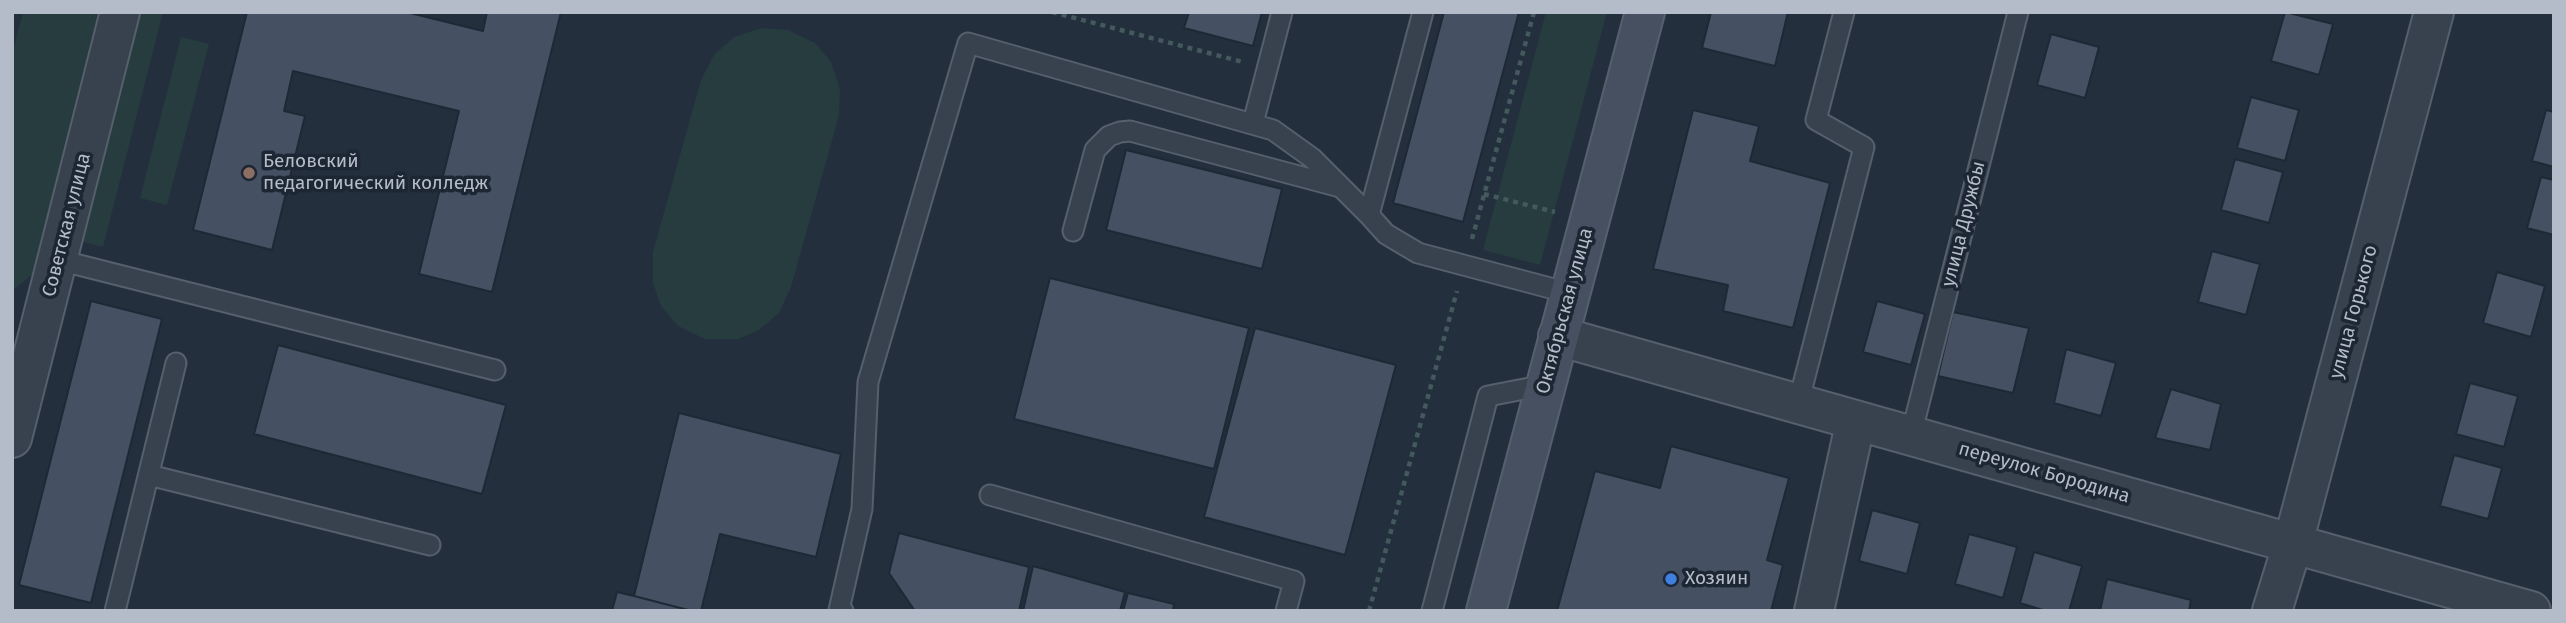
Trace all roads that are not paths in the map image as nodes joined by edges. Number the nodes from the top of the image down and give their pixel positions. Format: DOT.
graph roads {
  1 [pos="120,12"];
  2 [pos="1282,12"];
  3 [pos="1423,12"];
  4 [pos="1645,12"];
  5 [pos="1844,12"];
  6 [pos="2018,12"];
  7 [pos="2434,12"];
  8 [pos="1253,123"];
  9 [pos="1341,188"];
  10 [pos="1369,215"];
  11 [pos="1073,231"];
  12 [pos="58,260"];
  13 [pos="1569,293"];
  14 [pos="28,313"];
  15 [pos="1558,336"];
  16 [pos="176,363"];
  17 [pos="495,370"];
  18 [pos="1545,385"];
  19 [pos="1798,404"];
  20 [pos="1856,420"];
  21 [pos="1911,435"];
  22 [pos="12,438"];
  23 [pos="149,475"];
  24 [pos="990,495"];
  25 [pos="2293,543"];
  26 [pos="430,545"];
  27 [pos="115,611"];
  28 [pos="843,611"];
  29 [pos="1286,611"];
  30 [pos="1432,611"];
  31 [pos="1486,611"];
  32 [pos="1814,611"];
  33 [pos="2272,611"];
  34 [pos="2530,611"];
  1 -- 12 [label="street, Советская улица"];
  2 -- 8 [label="lane"];
  3 -- 10 [label="lane"];
  4 -- 13 [label="street, Октябрьская улица"];
  5 -- 19 [label="lane"];
  6 -- 21 [label="lane, улица Дружбы"];
  7 -- 25 [label="street, улица Горького"];
  8 -- 9 [label="lane"];
  8 -- 28 [label="lane"];
  9 -- 10 [label="lane"];
  9 -- 11 [label="lane"];
  10 -- 13 [label="lane"];
  12 -- 14 [label="street, Советская улица"];
  12 -- 17 [label="lane"];
  13 -- 15 [label="street, Октябрьская улица"];
  14 -- 22 [label="street, Советская улица"];
  15 -- 18 [label="street, Октябрьская улица"];
  15 -- 19 [label="street, переулок Бородина"];
  16 -- 23 [label="lane"];
  18 -- 30 [label="lane"];
  18 -- 31 [label="street, Октябрьская улица"];
  19 -- 20 [label="street, переулок Бородина"];
  20 -- 21 [label="street, переулок Бородина"];
  20 -- 32 [label="street"];
  21 -- 25 [label="street, переулок Бородина"];
  23 -- 26 [label="lane"];
  23 -- 27 [label="lane"];
  24 -- 29 [label="lane"];
  25 -- 33 [label="street, улица Горького"];
  25 -- 34 [label="street, переулок Бородина"];
}
